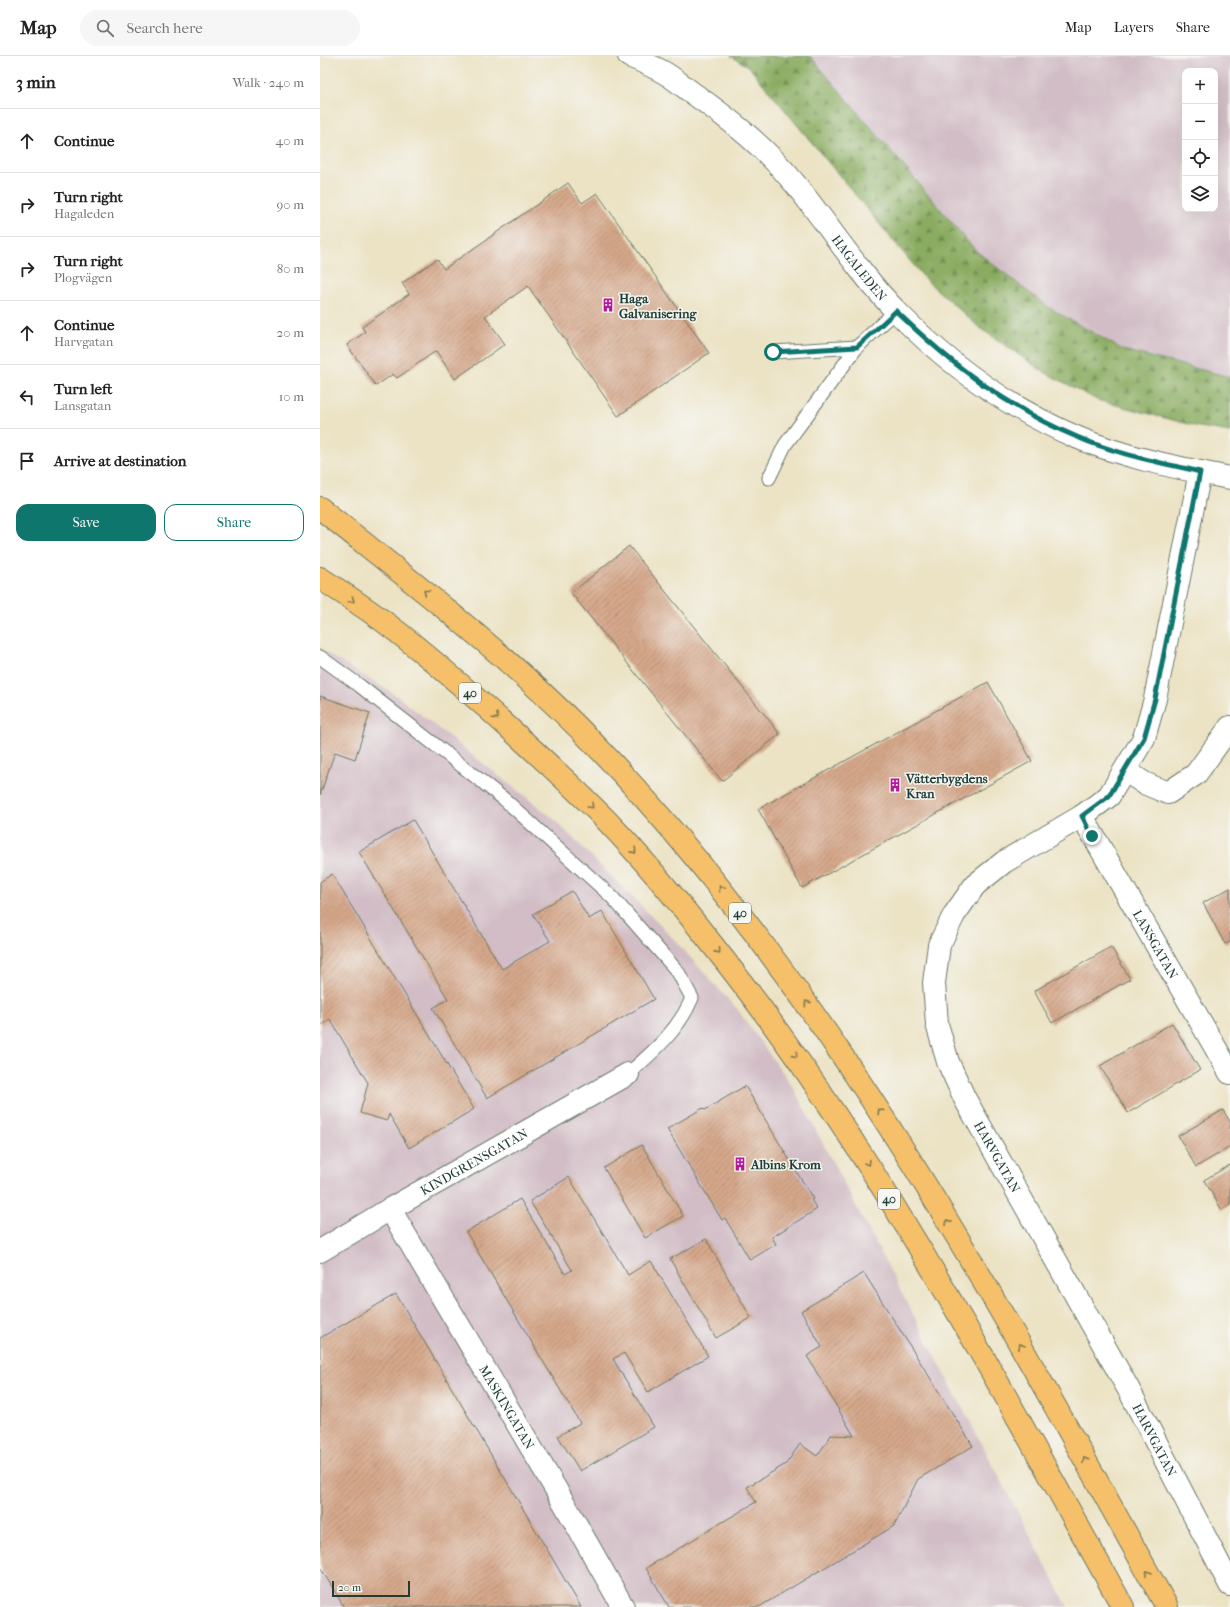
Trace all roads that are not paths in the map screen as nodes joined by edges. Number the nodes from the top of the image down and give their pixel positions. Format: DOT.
graph roads {
  1 [pos="629,56"];
  2 [pos="896,311"];
  3 [pos="857,347"];
  4 [pos="773,352"];
  5 [pos="1200,472"];
  6 [pos="769,478"];
  7 [pos="1230,478"];
  8 [pos="320,508"];
  9 [pos="320,514"];
  10 [pos="370,548"];
  11 [pos="320,578"];
  12 [pos="320,658"];
  13 [pos="1230,727"];
  14 [pos="1126,771"];
  15 [pos="1082,816"];
  16 [pos="1230,1073"];
  17 [pos="628,1074"];
  18 [pos="390,1209"];
  19 [pos="320,1251"];
  20 [pos="1230,1585"];
  21 [pos="623,1607"];
  22 [pos="1123,1607"];
  23 [pos="1167,1607"];
  1 -- 2 [label="street, HAGALEDEN"];
  2 -- 3 [label="lane"];
  2 -- 5 [label="street, HAGALEDEN"];
  3 -- 4 [label="lane"];
  3 -- 6 [label="lane"];
  5 -- 7 [label="street, HAGALEDEN"];
  5 -- 14 [label="street, HARVGATAN"];
  8 -- 10 [label="highway"];
  9 -- 10 [label="highway, 40"];
  23 -- 10 [label="highway, 40, one-way"];
  11 -- 22 [label="highway, 40, one-way"];
  12 -- 17 [label="lane"];
  13 -- 14 [label="street"];
  14 -- 15 [label="street, HARVGATAN"];
  15 -- 16 [label="street, LANSGATAN"];
  15 -- 20 [label="street, HARVGATAN"];
  17 -- 18 [label="street, KINDGRENSGATAN"];
  18 -- 19 [label="street, KINDGRENSGATAN"];
  18 -- 21 [label="street, MASKINGATAN"];
}
